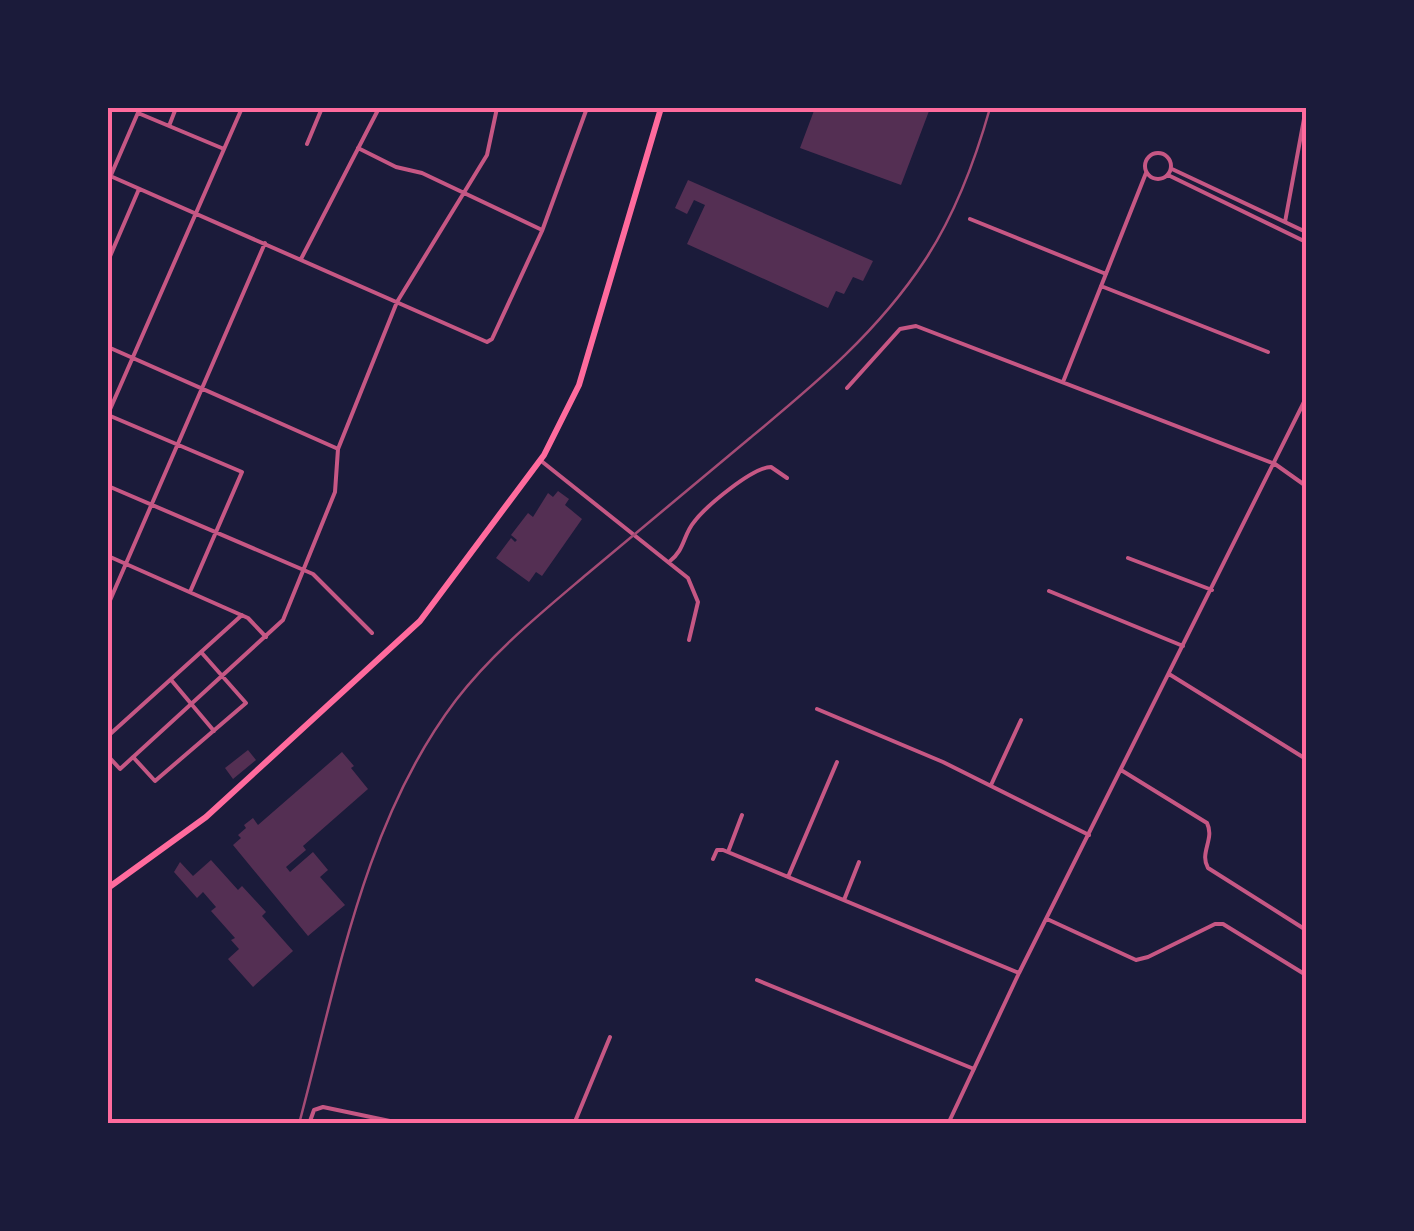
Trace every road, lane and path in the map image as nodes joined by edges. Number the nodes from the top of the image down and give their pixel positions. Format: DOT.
graph roads {
  1 [pos="176,108"];
  2 [pos="242,108"];
  3 [pos="322,108"];
  4 [pos="378,108"];
  5 [pos="497,108"];
  6 [pos="587,108"];
  7 [pos="660,108"];
  8 [pos="1306,108"];
  9 [pos="139,110"];
  10 [pos="168,126"];
  11 [pos="307,144"];
  12 [pos="358,148"];
  13 [pos="224,149"];
  14 [pos="1172,168"];
  15 [pos="1146,172"];
  16 [pos="1168,176"];
  17 [pos="108,178"];
  18 [pos="139,189"];
  19 [pos="466,194"];
  20 [pos="196,213"];
  21 [pos="970,219"];
  22 [pos="1285,222"];
  23 [pos="542,230"];
  24 [pos="1306,232"];
  25 [pos="1306,242"];
  26 [pos="265,244"];
  27 [pos="300,259"];
  28 [pos="108,261"];
  29 [pos="1106,274"];
  30 [pos="1101,286"];
  31 [pos="397,302"];
  32 [pos="108,346"];
  33 [pos="1268,352"];
  34 [pos="132,358"];
  35 [pos="1062,383"];
  36 [pos="201,388"];
  37 [pos="847,388"];
  38 [pos="1306,398"];
  39 [pos="108,414"];
  40 [pos="176,444"];
  41 [pos="338,448"];
  42 [pos="540,460"];
  43 [pos="1274,464"];
  44 [pos="787,478"];
  45 [pos="108,486"];
  46 [pos="1306,486"];
  47 [pos="151,504"];
  48 [pos="216,532"];
  49 [pos="108,556"];
  50 [pos="1128,558"];
  51 [pos="669,562"];
  52 [pos="125,564"];
  53 [pos="304,570"];
  54 [pos="1212,590"];
  55 [pos="1048,591"];
  56 [pos="190,592"];
  57 [pos="108,605"];
  58 [pos="242,615"];
  59 [pos="372,634"];
  60 [pos="266,637"];
  61 [pos="689,640"];
  62 [pos="1183,646"];
  63 [pos="201,652"];
  64 [pos="1169,674"];
  65 [pos="223,676"];
  66 [pos="170,680"];
  67 [pos="191,704"];
  68 [pos="817,709"];
  69 [pos="1021,720"];
  70 [pos="214,730"];
  71 [pos="108,736"];
  72 [pos="108,756"];
  73 [pos="133,757"];
  74 [pos="1306,759"];
  75 [pos="836,762"];
  76 [pos="1121,770"];
  77 [pos="990,785"];
  78 [pos="742,815"];
  79 [pos="1089,835"];
  80 [pos="728,852"];
  81 [pos="713,858"];
  82 [pos="858,862"];
  83 [pos="788,877"];
  84 [pos="108,888"];
  85 [pos="844,900"];
  86 [pos="1047,919"];
  87 [pos="1306,930"];
  88 [pos="1019,974"];
  89 [pos="1306,975"];
  90 [pos="758,980"];
  91 [pos="610,1037"];
  92 [pos="974,1068"];
  93 [pos="310,1124"];
  94 [pos="404,1124"];
  95 [pos="574,1124"];
  96 [pos="948,1124"];
  1 -- 10 [label="street"];
  2 -- 13 [label="street"];
  3 -- 11 [label="street"];
  4 -- 12 [label="street"];
  5 -- 19 [label="street"];
  6 -- 23 [label="street"];
  7 -- 42 [label="main road"];
  8 -- 22 [label="street"];
  9 -- 10 [label="street"];
  9 -- 17 [label="street"];
  10 -- 13 [label="street"];
  12 -- 19 [label="street"];
  12 -- 27 [label="street"];
  13 -- 20 [label="street"];
  14 -- 15 [label="street"];
  14 -- 16 [label="street"];
  14 -- 22 [label="street"];
  15 -- 16 [label="street"];
  15 -- 29 [label="street"];
  16 -- 25 [label="street"];
  17 -- 18 [label="street"];
  18 -- 20 [label="street"];
  18 -- 28 [label="street"];
  19 -- 23 [label="street"];
  19 -- 31 [label="street"];
  20 -- 26 [label="street"];
  20 -- 34 [label="street"];
  21 -- 29 [label="street"];
  22 -- 24 [label="street"];
  23 -- 31 [label="street"];
  26 -- 27 [label="street"];
  26 -- 36 [label="street"];
  27 -- 31 [label="street"];
  29 -- 30 [label="street"];
  30 -- 33 [label="street"];
  30 -- 35 [label="street"];
  31 -- 41 [label="street"];
  32 -- 34 [label="street"];
  34 -- 36 [label="street"];
  34 -- 39 [label="street"];
  35 -- 37 [label="street"];
  35 -- 43 [label="street"];
  36 -- 40 [label="street"];
  36 -- 41 [label="street"];
  38 -- 43 [label="street"];
  39 -- 40 [label="street"];
  40 -- 47 [label="street"];
  40 -- 48 [label="street"];
  41 -- 53 [label="street"];
  42 -- 51 [label="street"];
  42 -- 84 [label="main road"];
  43 -- 46 [label="street"];
  43 -- 54 [label="street"];
  44 -- 51 [label="street"];
  45 -- 47 [label="street"];
  47 -- 48 [label="street"];
  47 -- 52 [label="street"];
  48 -- 53 [label="street"];
  48 -- 56 [label="street"];
  49 -- 52 [label="street"];
  50 -- 54 [label="street"];
  51 -- 61 [label="street"];
  52 -- 56 [label="street"];
  52 -- 57 [label="street"];
  53 -- 59 [label="street"];
  53 -- 60 [label="street"];
  54 -- 62 [label="street"];
  55 -- 62 [label="street"];
  56 -- 58 [label="street"];
  58 -- 60 [label="street"];
  58 -- 63 [label="street"];
  60 -- 65 [label="street"];
  62 -- 64 [label="street"];
  63 -- 65 [label="street"];
  63 -- 66 [label="street"];
  64 -- 74 [label="street"];
  64 -- 76 [label="street"];
  65 -- 67 [label="street"];
  65 -- 70 [label="street"];
  66 -- 67 [label="street"];
  66 -- 71 [label="street"];
  67 -- 70 [label="street"];
  67 -- 73 [label="street"];
  68 -- 77 [label="street"];
  69 -- 77 [label="street"];
  70 -- 73 [label="street"];
  72 -- 73 [label="street"];
  75 -- 83 [label="street"];
  76 -- 79 [label="street"];
  76 -- 87 [label="street"];
  77 -- 79 [label="street"];
  78 -- 80 [label="street"];
  79 -- 86 [label="street"];
  80 -- 81 [label="street"];
  80 -- 83 [label="street"];
  82 -- 85 [label="street"];
  83 -- 85 [label="street"];
  85 -- 88 [label="street"];
  86 -- 88 [label="street"];
  86 -- 89 [label="street"];
  88 -- 92 [label="street"];
  90 -- 92 [label="street"];
  91 -- 95 [label="street"];
  92 -- 96 [label="street"];
  93 -- 94 [label="street"];
}
